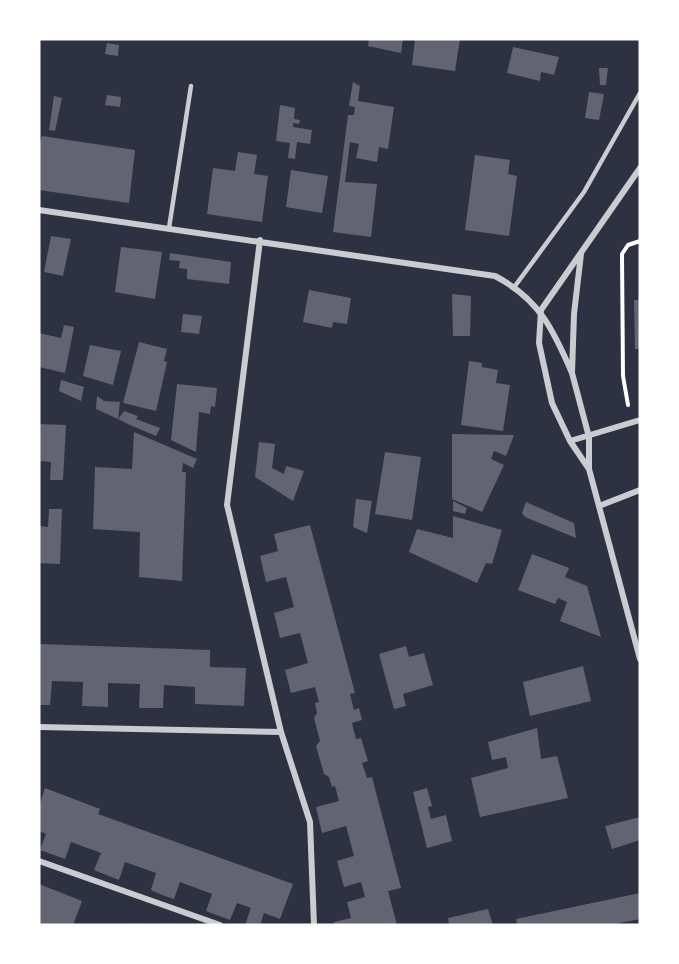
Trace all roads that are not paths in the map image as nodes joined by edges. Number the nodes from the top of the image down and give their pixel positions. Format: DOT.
graph roads {
  1 [pos="191,86"];
  2 [pos="640,93"];
  3 [pos="640,168"];
  4 [pos="39,210"];
  5 [pos="169,228"];
  6 [pos="260,240"];
  7 [pos="581,254"];
  8 [pos="515,286"];
  9 [pos="541,310"];
  10 [pos="572,373"];
  11 [pos="640,420"];
  12 [pos="589,437"];
  13 [pos="570,441"];
  14 [pos="590,469"];
  15 [pos="640,490"];
  16 [pos="599,506"];
  17 [pos="640,659"];
  18 [pos="39,728"];
  19 [pos="280,732"];
  20 [pos="39,861"];
  21 [pos="220,925"];
  22 [pos="314,925"];
  1 -- 5 [label="lane"];
  2 -- 8 [label="lane"];
  3 -- 7 [label="street"];
  4 -- 5 [label="street"];
  5 -- 6 [label="street"];
  6 -- 8 [label="street"];
  6 -- 19 [label="street"];
  7 -- 9 [label="street"];
  7 -- 10 [label="street"];
  8 -- 9 [label="street"];
  9 -- 10 [label="street"];
  9 -- 13 [label="street"];
  10 -- 12 [label="street"];
  11 -- 12 [label="street"];
  12 -- 13 [label="street"];
  12 -- 14 [label="street"];
  13 -- 14 [label="street"];
  14 -- 16 [label="street"];
  15 -- 16 [label="street"];
  16 -- 17 [label="street"];
  18 -- 19 [label="street"];
  19 -- 22 [label="street"];
  20 -- 21 [label="street"];
}
